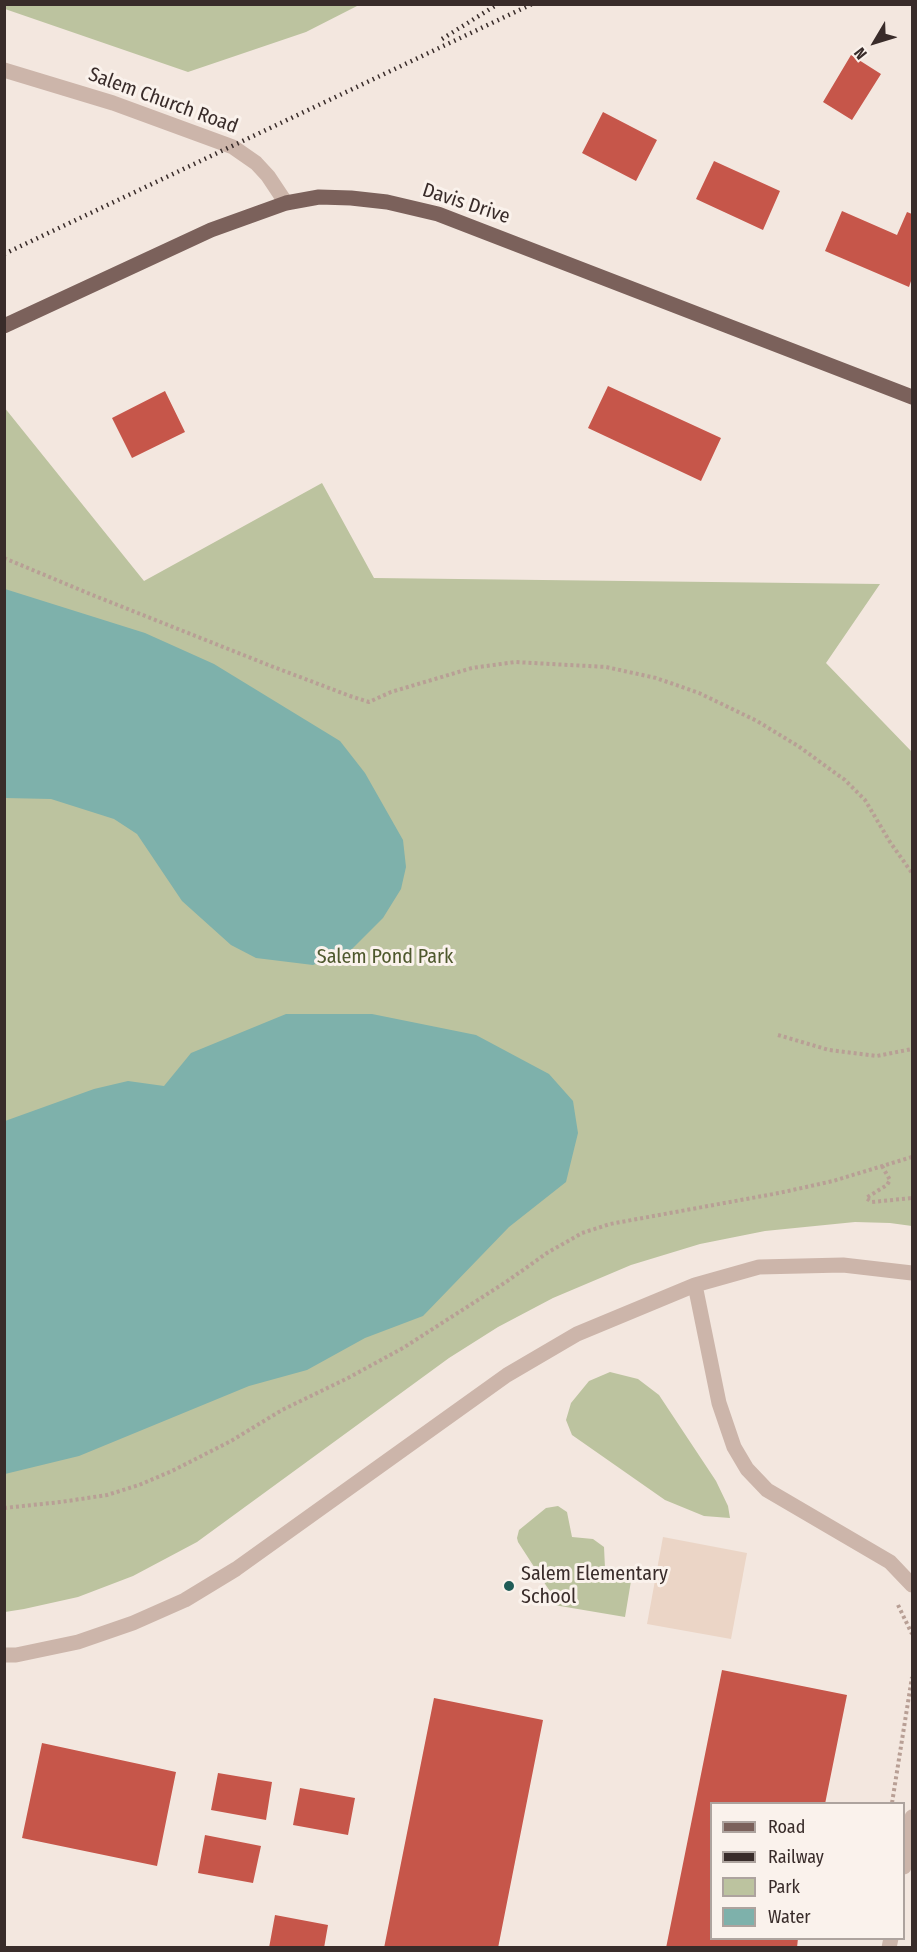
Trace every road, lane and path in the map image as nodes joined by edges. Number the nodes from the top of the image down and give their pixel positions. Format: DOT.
graph roads {
  1 [pos="4,70"];
  2 [pos="286,203"];
  3 [pos="4,326"];
  4 [pos="912,397"];
  5 [pos="4,558"];
  6 [pos="912,873"];
  7 [pos="778,1035"];
  8 [pos="912,1049"];
  9 [pos="912,1157"];
  10 [pos="882,1166"];
  11 [pos="912,1198"];
  12 [pos="912,1273"];
  13 [pos="695,1285"];
  14 [pos="4,1508"];
  15 [pos="912,1585"];
  16 [pos="4,1655"];
  17 [pos="912,1677"];
  18 [pos="892,1802"];
  19 [pos="912,1817"];
  20 [pos="905,1856"];
  1 -- 2 [label="street, Salem Church Road"];
  2 -- 3 [label="main road, Davis Drive"];
  2 -- 4 [label="main road, Davis Drive"];
  5 -- 6 [label="path"];
  7 -- 8 [label="path"];
  9 -- 10 [label="path"];
  10 -- 11 [label="path"];
  10 -- 14 [label="path"];
  12 -- 13 [label="street"];
  13 -- 15 [label="street"];
  13 -- 16 [label="street"];
  17 -- 18 [label="path"];
  19 -- 20 [label="street"];
}
